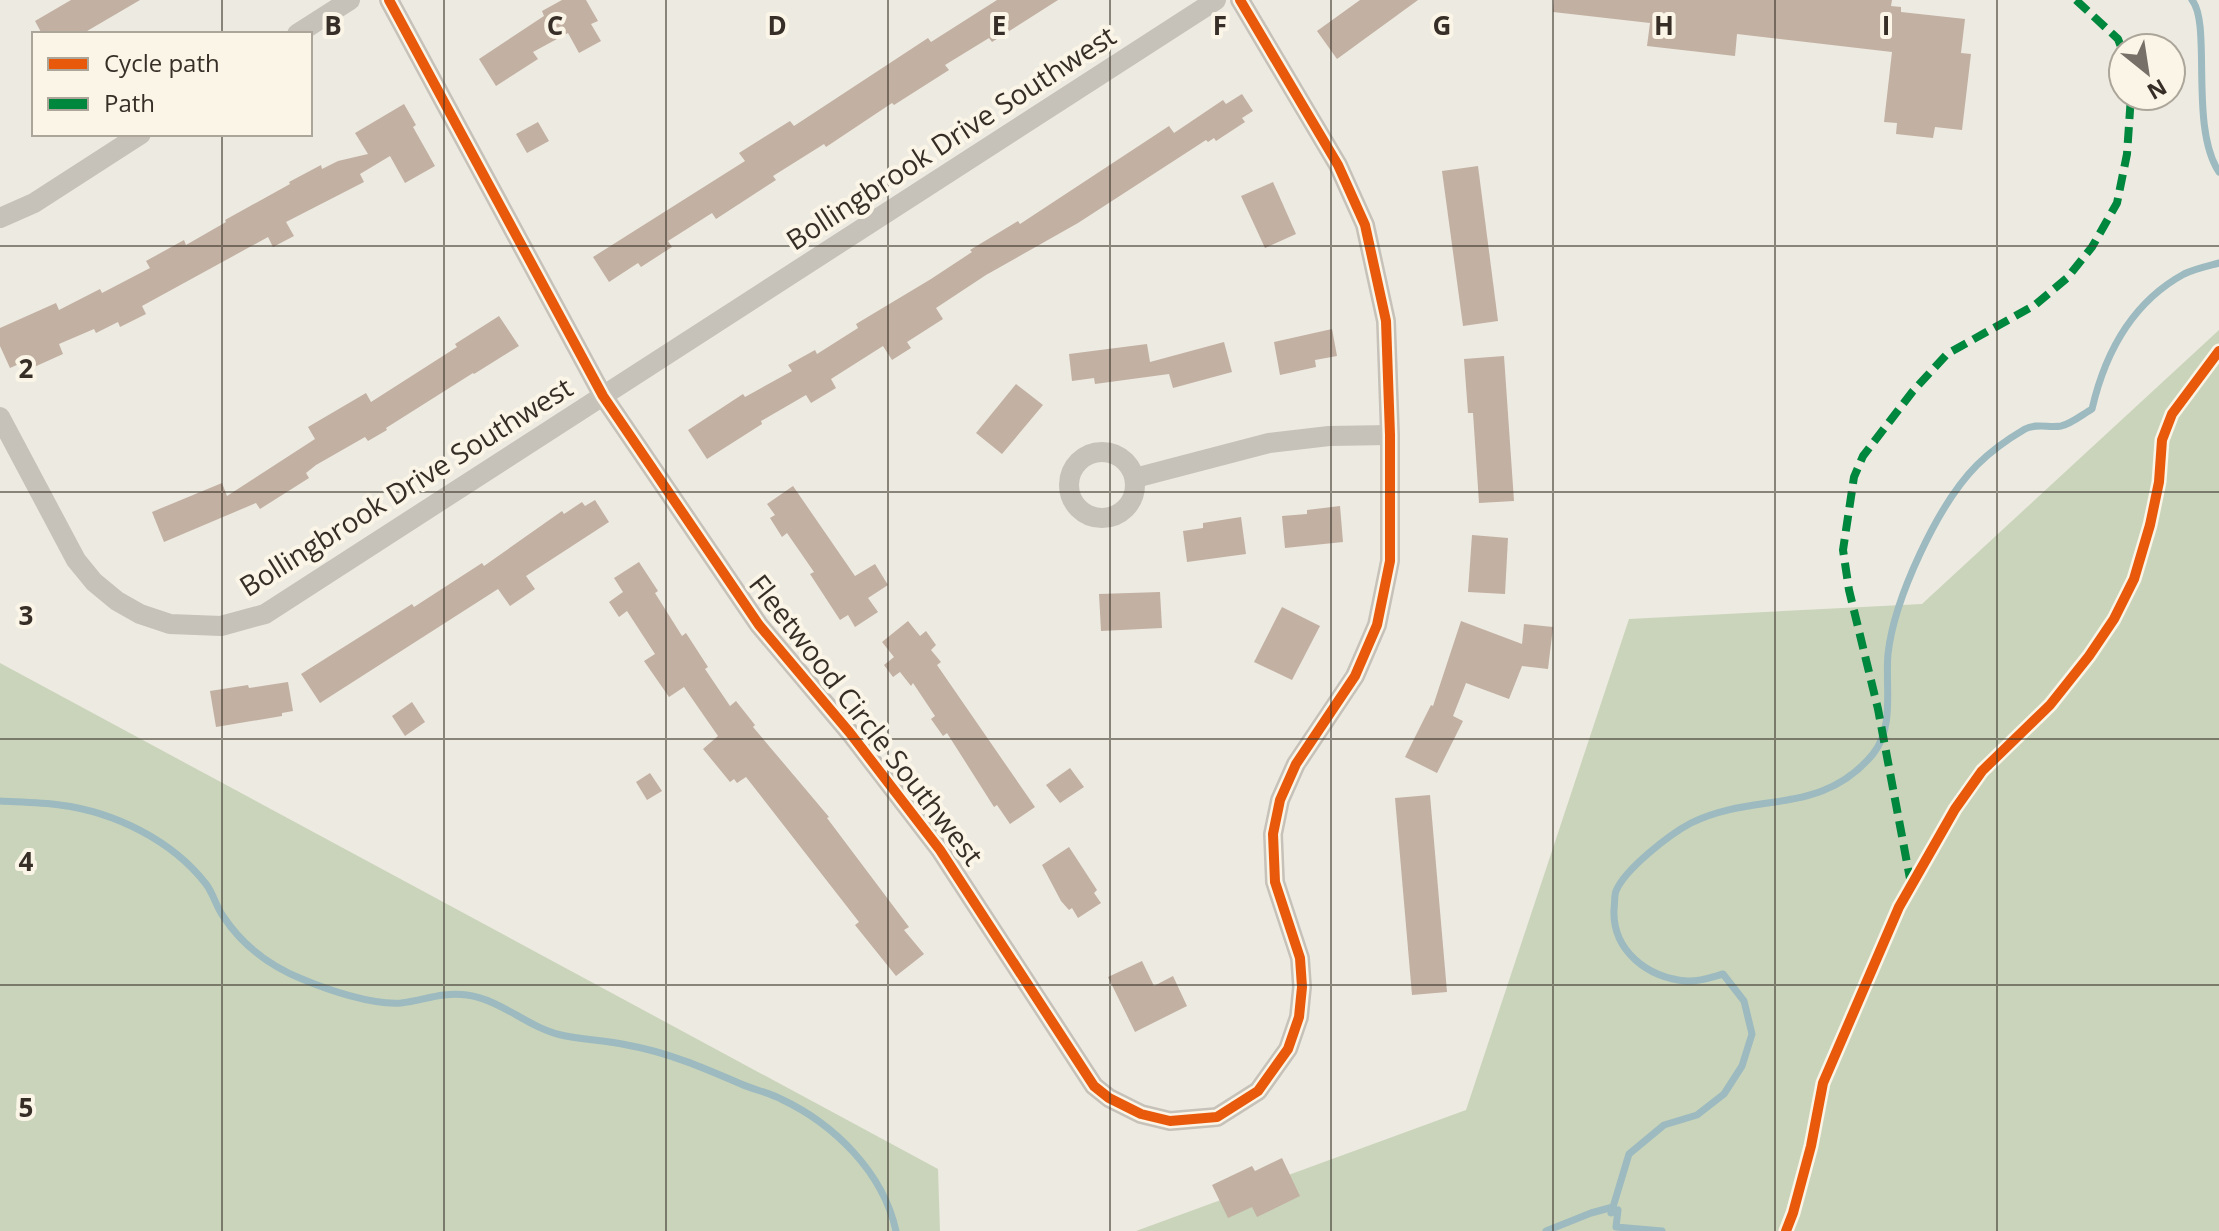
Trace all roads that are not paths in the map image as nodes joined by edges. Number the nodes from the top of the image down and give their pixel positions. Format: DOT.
graph roads {
  1 [pos="350,0"];
  2 [pos="389,0"];
  3 [pos="1216,0"];
  4 [pos="1240,0"];
  5 [pos="300,32"];
  6 [pos="138,136"];
  7 [pos="0,218"];
  8 [pos="603,396"];
  9 [pos="0,417"];
  10 [pos="1390,435"];
  11 [pos="1135,478"];
  1 -- 5 [label="street"];
  2 -- 8 [label="street, Fleetwood Circle Southwest"];
  3 -- 8 [label="street, Bollingbrook Drive Southwest"];
  4 -- 10 [label="street, Fleetwood Circle Southwest"];
  6 -- 7 [label="street"];
  8 -- 9 [label="street, Bollingbrook Drive Southwest"];
  8 -- 10 [label="street, Fleetwood Circle Southwest"];
  10 -- 11 [label="street"];
}
